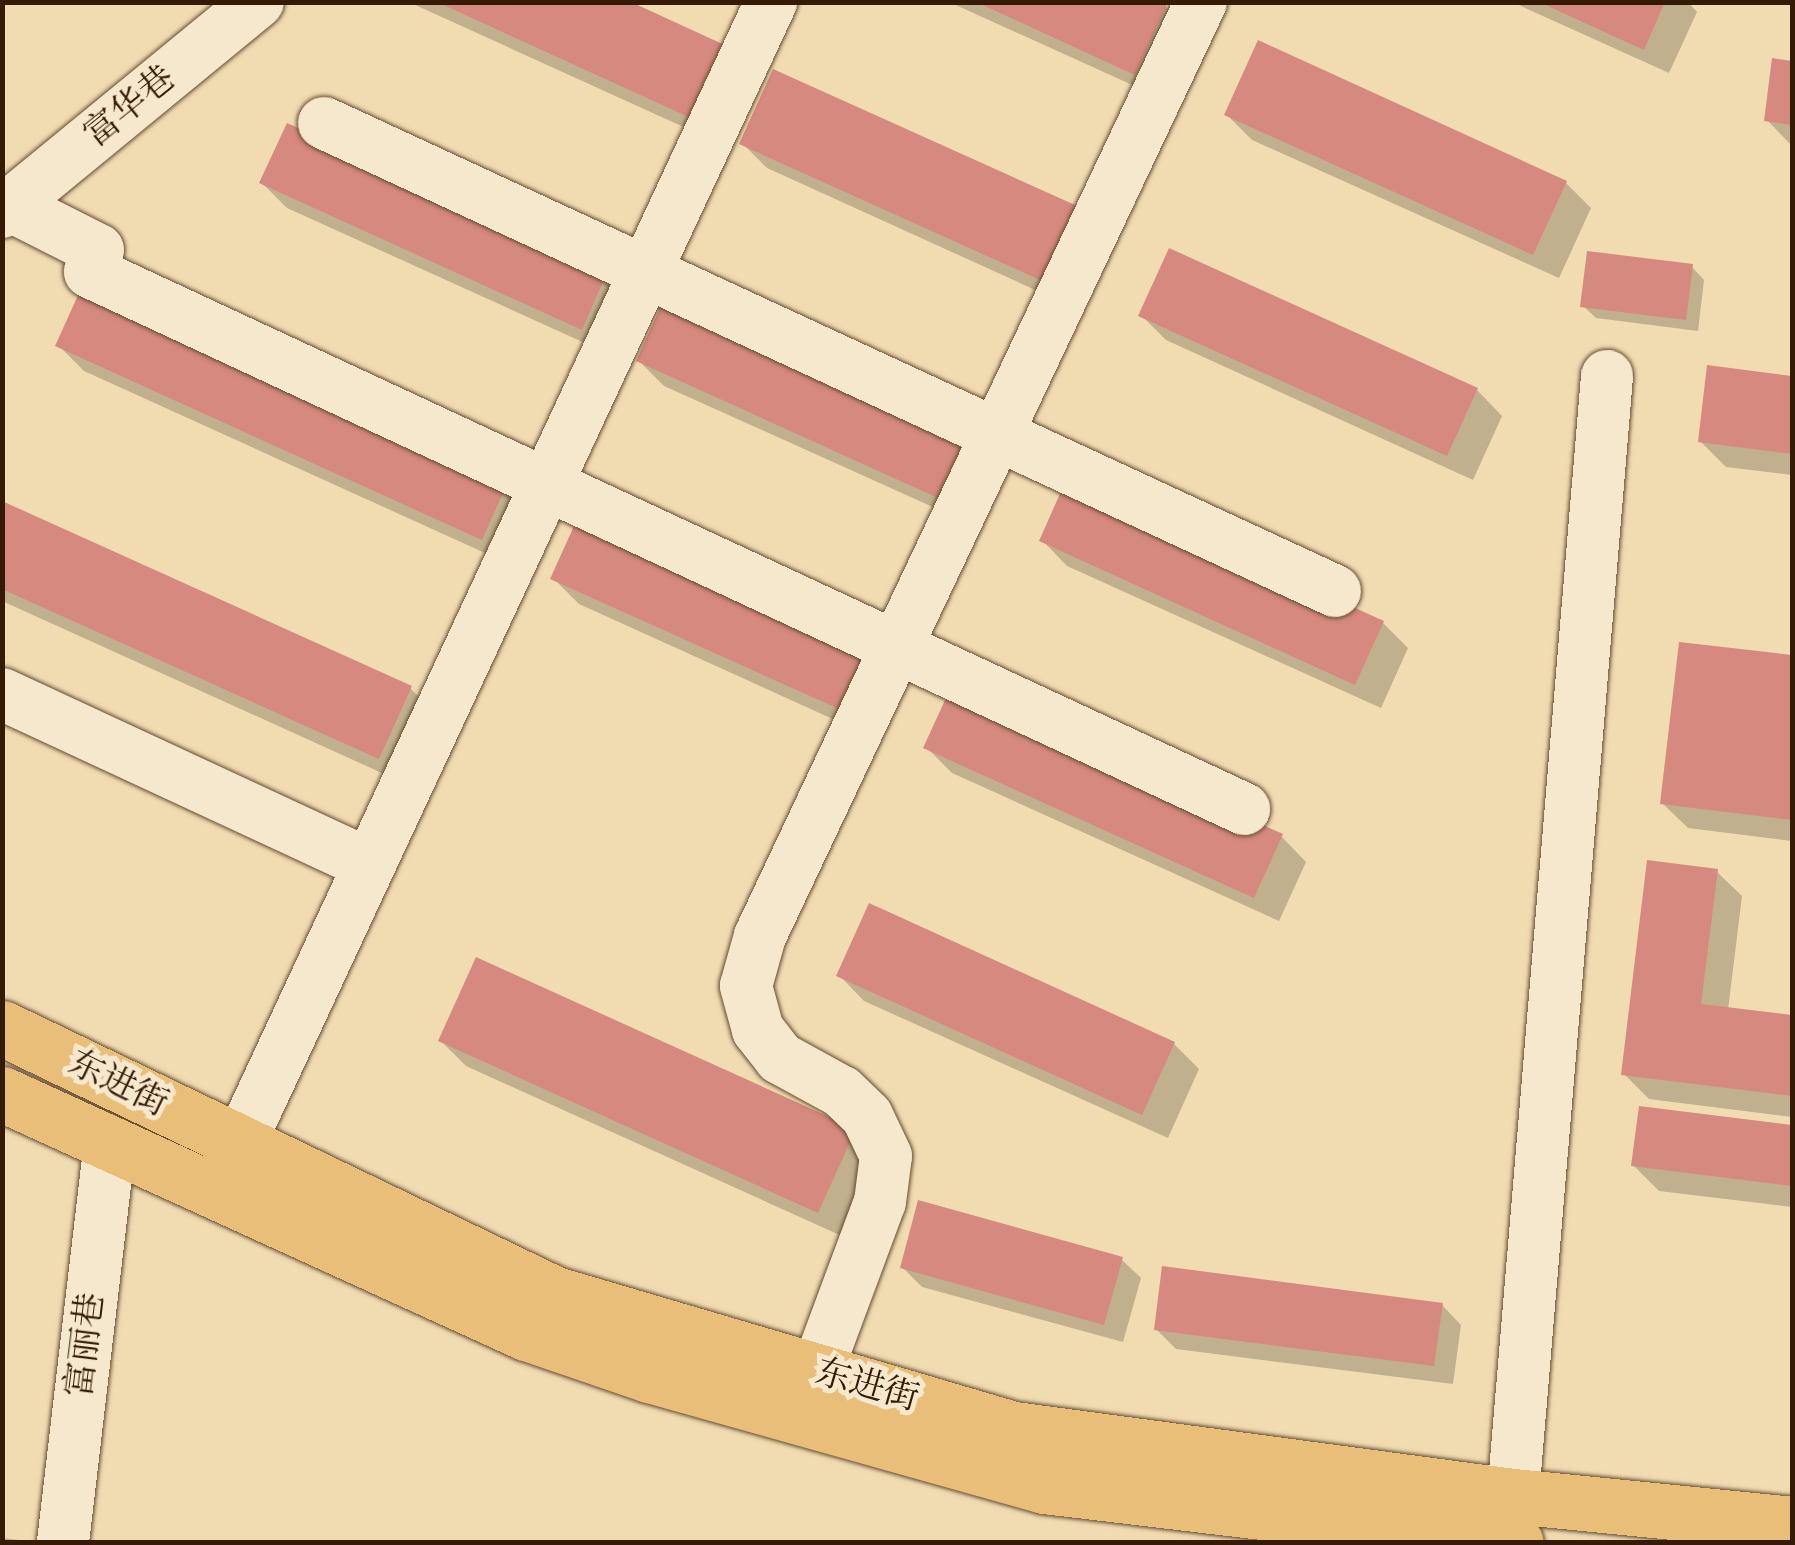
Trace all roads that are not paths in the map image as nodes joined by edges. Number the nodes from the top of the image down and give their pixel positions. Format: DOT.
graph roads {
  1 [pos="258,2"];
  2 [pos="771,2"];
  3 [pos="1201,2"];
  4 [pos="324,123"];
  5 [pos="7,209"];
  6 [pos="641,271"];
  7 [pos="1606,376"];
  8 [pos="996,436"];
  9 [pos="544,483"];
  10 [pos="1335,590"];
  11 [pos="898,644"];
  12 [pos="2,694"];
  13 [pos="1244,809"];
  14 [pos="368,864"];
  15 [pos="2,1028"];
  16 [pos="2,1094"];
  17 [pos="240,1142"];
  18 [pos="109,1148"];
  19 [pos="816,1371"];
  20 [pos="1484,1522"];
  21 [pos="1792,1524"];
  22 [pos="63,1542"];
  1 -- 5 [label="street, 富华巷"];
  2 -- 6 [label="street"];
  3 -- 8 [label="street"];
  4 -- 6 [label="street"];
  5 -- 9 [label="street"];
  6 -- 8 [label="street"];
  6 -- 9 [label="street"];
  7 -- 20 [label="street"];
  8 -- 10 [label="street"];
  8 -- 11 [label="street"];
  9 -- 11 [label="street"];
  9 -- 14 [label="street"];
  11 -- 13 [label="street"];
  11 -- 19 [label="street"];
  12 -- 14 [label="street"];
  14 -- 17 [label="street"];
  15 -- 17 [label="main road, 东进街"];
  16 -- 18 [label="main road, 东进街"];
  17 -- 19 [label="main road, 东进街"];
  18 -- 20 [label="main road, 东进街"];
  18 -- 22 [label="street, 富丽巷"];
  19 -- 20 [label="main road, 东进街"];
  20 -- 21 [label="main road, 东进街"];
}
